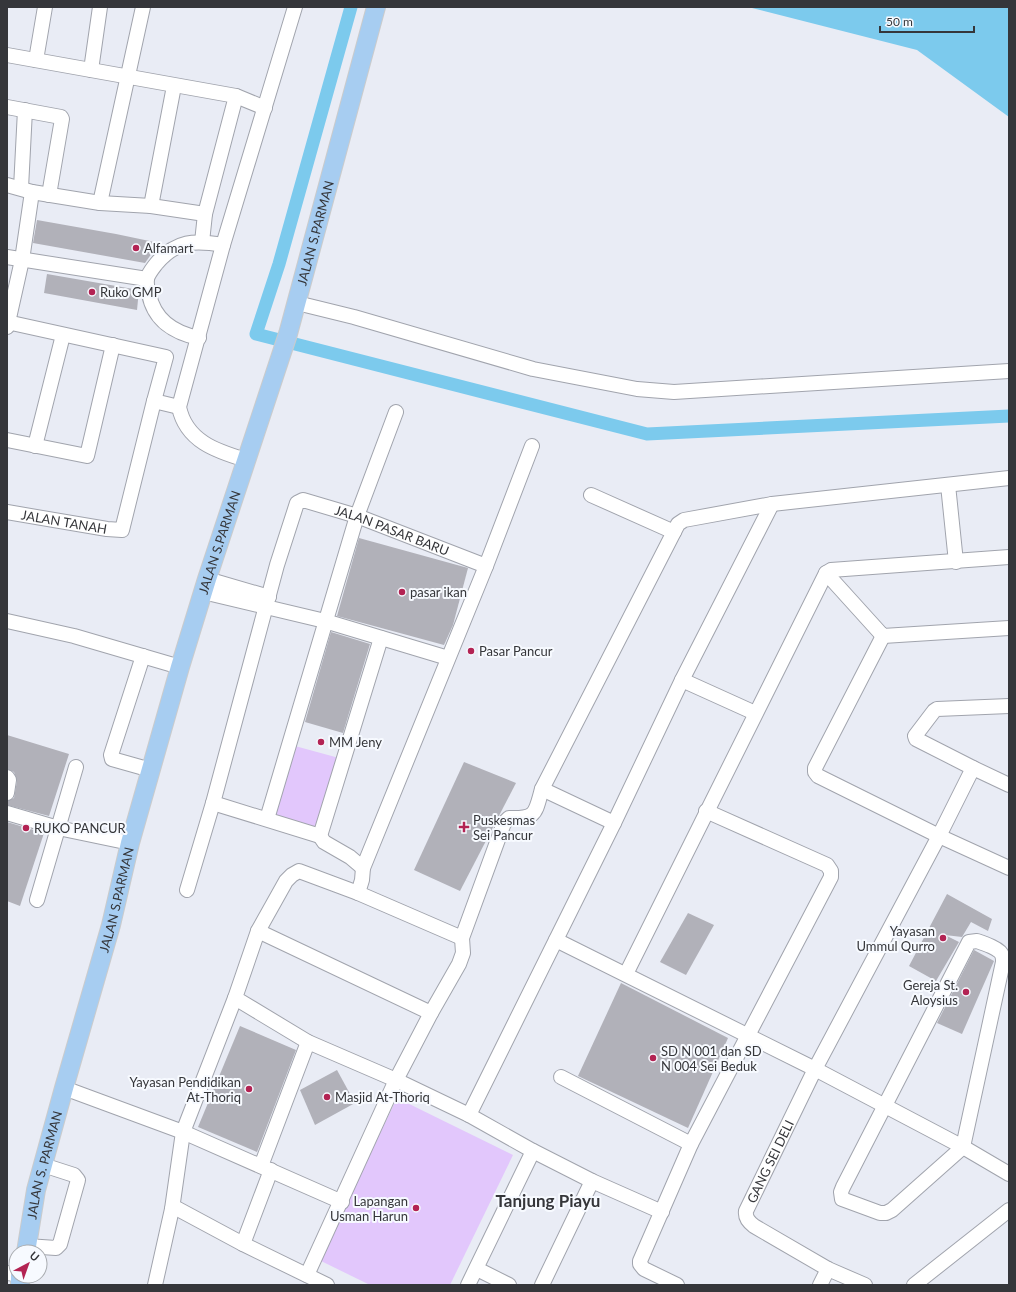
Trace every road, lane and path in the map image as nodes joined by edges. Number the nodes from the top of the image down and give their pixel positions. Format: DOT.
graph roads {
  1 [pos="45,7"];
  2 [pos="100,7"];
  3 [pos="143,7"];
  4 [pos="295,7"];
  5 [pos="376,7"];
  6 [pos="7,55"];
  7 [pos="36,60"];
  8 [pos="91,70"];
  9 [pos="127,77"];
  10 [pos="174,86"];
  11 [pos="236,96"];
  12 [pos="7,107"];
  13 [pos="265,108"];
  14 [pos="25,110"];
  15 [pos="7,185"];
  16 [pos="27,190"];
  17 [pos="49,195"];
  18 [pos="100,203"];
  19 [pos="151,206"];
  20 [pos="205,214"];
  21 [pos="202,242"];
  22 [pos="223,245"];
  23 [pos="7,257"];
  24 [pos="22,260"];
  25 [pos="147,279"];
  26 [pos="297,303"];
  27 [pos="8,324"];
  28 [pos="63,335"];
  29 [pos="199,338"];
  30 [pos="113,345"];
  31 [pos="1009,371"];
  32 [pos="154,401"];
  33 [pos="179,407"];
  34 [pos="396,412"];
  35 [pos="7,440"];
  36 [pos="35,446"];
  37 [pos="532,446"];
  38 [pos="246,460"];
  39 [pos="1009,478"];
  40 [pos="948,485"];
  41 [pos="591,495"];
  42 [pos="772,504"];
  43 [pos="7,512"];
  44 [pos="357,516"];
  45 [pos="674,532"];
  46 [pos="1009,557"];
  47 [pos="956,562"];
  48 [pos="486,566"];
  49 [pos="826,573"];
  50 [pos="205,585"];
  51 [pos="267,602"];
  52 [pos="7,621"];
  53 [pos="325,621"];
  54 [pos="1009,628"];
  55 [pos="883,636"];
  56 [pos="381,638"];
  57 [pos="143,656"];
  58 [pos="448,658"];
  59 [pos="180,667"];
  60 [pos="682,680"];
  61 [pos="1009,706"];
  62 [pos="755,713"];
  63 [pos="76,766"];
  64 [pos="973,768"];
  65 [pos="151,770"];
  66 [pos="7,777"];
  67 [pos="1009,785"];
  68 [pos="542,789"];
  69 [pos="7,794"];
  70 [pos="213,803"];
  71 [pos="706,811"];
  72 [pos="7,813"];
  73 [pos="267,819"];
  74 [pos="614,823"];
  75 [pos="58,828"];
  76 [pos="320,836"];
  77 [pos="939,836"];
  78 [pos="130,843"];
  79 [pos="364,868"];
  80 [pos="1009,868"];
  81 [pos="187,890"];
  82 [pos="358,893"];
  83 [pos="37,900"];
  84 [pos="258,931"];
  85 [pos="462,938"];
  86 [pos="556,940"];
  87 [pos="626,974"];
  88 [pos="235,998"];
  89 [pos="431,1013"];
  90 [pos="749,1036"];
  91 [pos="308,1042"];
  92 [pos="815,1069"];
  93 [pos="561,1077"];
  94 [pos="396,1080"];
  95 [pos="66,1084"];
  96 [pos="884,1106"];
  97 [pos="469,1115"];
  98 [pos="183,1132"];
  99 [pos="691,1144"];
  100 [pos="964,1147"];
  101 [pos="533,1151"];
  102 [pos="43,1165"];
  103 [pos="266,1168"];
  104 [pos="1009,1174"];
  105 [pos="592,1181"];
  106 [pos="342,1202"];
  107 [pos="172,1209"];
  108 [pos="1009,1210"];
  109 [pos="662,1212"];
  110 [pos="27,1244"];
  111 [pos="243,1244"];
  112 [pos="48,1248"];
  113 [pos="477,1269"];
  114 [pos="828,1269"];
  115 [pos="307,1275"];
  116 [pos="155,1285"];
  117 [pos="327,1285"];
  118 [pos="468,1285"];
  119 [pos="509,1285"];
  120 [pos="542,1285"];
  121 [pos="677,1285"];
  122 [pos="820,1285"];
  123 [pos="865,1285"];
  124 [pos="914,1285"];
  1 -- 7 [label="street"];
  2 -- 8 [label="street"];
  3 -- 9 [label="street"];
  4 -- 13 [label="street"];
  5 -- 26 [label="main road, JALAN S.PARMAN"];
  6 -- 7 [label="street"];
  7 -- 8 [label="street"];
  8 -- 9 [label="street"];
  9 -- 10 [label="street"];
  9 -- 18 [label="street"];
  10 -- 11 [label="street"];
  10 -- 19 [label="street"];
  11 -- 13 [label="street"];
  11 -- 20 [label="street"];
  12 -- 14 [label="street"];
  13 -- 22 [label="street"];
  14 -- 16 [label="street"];
  14 -- 17 [label="street"];
  15 -- 16 [label="street"];
  16 -- 17 [label="street"];
  16 -- 24 [label="street"];
  17 -- 18 [label="street"];
  18 -- 19 [label="street"];
  19 -- 20 [label="street"];
  20 -- 21 [label="street"];
  21 -- 22 [label="street"];
  21 -- 25 [label="street"];
  22 -- 29 [label="street"];
  23 -- 24 [label="street"];
  24 -- 25 [label="street"];
  24 -- 27 [label="street"];
  25 -- 29 [label="street"];
  26 -- 31 [label="street"];
  26 -- 38 [label="main road, JALAN S.PARMAN"];
  27 -- 28 [label="street"];
  28 -- 30 [label="street"];
  28 -- 36 [label="street"];
  29 -- 33 [label="street"];
  30 -- 32 [label="street"];
  30 -- 36 [label="street"];
  32 -- 33 [label="street"];
  32 -- 43 [label="street, JALAN TANAH"];
  33 -- 38 [label="street"];
  34 -- 44 [label="street"];
  35 -- 36 [label="street"];
  37 -- 48 [label="street"];
  38 -- 50 [label="main road, JALAN S.PARMAN"];
  39 -- 40 [label="street"];
  40 -- 42 [label="street"];
  40 -- 47 [label="street"];
  41 -- 45 [label="street"];
  42 -- 45 [label="street"];
  42 -- 60 [label="street"];
  44 -- 48 [label="street, JALAN PASAR BARU"];
  44 -- 51 [label="street, JALAN PASAR BARU"];
  44 -- 53 [label="street"];
  45 -- 68 [label="street"];
  46 -- 47 [label="street"];
  47 -- 49 [label="street"];
  48 -- 58 [label="street"];
  49 -- 55 [label="street"];
  49 -- 62 [label="street"];
  50 -- 51 [label="street"];
  50 -- 59 [label="main road, JALAN S.PARMAN"];
  51 -- 53 [label="street"];
  51 -- 70 [label="street, JALAN PASAR BARU"];
  52 -- 57 [label="street"];
  53 -- 56 [label="street"];
  53 -- 73 [label="street"];
  54 -- 55 [label="street"];
  55 -- 77 [label="street"];
  56 -- 58 [label="street"];
  56 -- 76 [label="street"];
  57 -- 59 [label="street"];
  57 -- 65 [label="street"];
  58 -- 79 [label="street"];
  59 -- 65 [label="main road, JALAN S.PARMAN"];
  60 -- 62 [label="street"];
  60 -- 74 [label="street"];
  61 -- 64 [label="street"];
  62 -- 71 [label="street"];
  63 -- 75 [label="street"];
  64 -- 67 [label="street"];
  64 -- 77 [label="street"];
  65 -- 78 [label="main road, JALAN S.PARMAN"];
  66 -- 69 [label="street"];
  68 -- 74 [label="street"];
  68 -- 85 [label="street"];
  70 -- 73 [label="street"];
  70 -- 81 [label="street, JALAN PASAR BARU"];
  71 -- 87 [label="street"];
  71 -- 90 [label="street"];
  72 -- 75 [label="street"];
  73 -- 76 [label="street"];
  74 -- 86 [label="street"];
  75 -- 78 [label="street"];
  75 -- 83 [label="street"];
  76 -- 79 [label="street"];
  77 -- 80 [label="street"];
  77 -- 92 [label="street"];
  78 -- 95 [label="main road, JALAN S.PARMAN"];
  79 -- 82 [label="street"];
  82 -- 84 [label="street"];
  82 -- 85 [label="street"];
  84 -- 88 [label="street"];
  84 -- 89 [label="street"];
  85 -- 89 [label="street"];
  86 -- 87 [label="street"];
  86 -- 97 [label="street"];
  87 -- 90 [label="street"];
  88 -- 91 [label="street"];
  88 -- 98 [label="street"];
  89 -- 94 [label="street"];
  90 -- 92 [label="street"];
  90 -- 99 [label="street"];
  91 -- 94 [label="street"];
  91 -- 103 [label="street"];
  92 -- 96 [label="street"];
  92 -- 114 [label="street, GANG SEI DELI"];
  93 -- 99 [label="street"];
  94 -- 97 [label="street"];
  94 -- 106 [label="street"];
  95 -- 98 [label="street"];
  95 -- 102 [label="main road, JALAN S. PARMAN"];
  96 -- 100 [label="street"];
  96 -- 100 [label="street"];
  96 -- 100 [label="street"];
  97 -- 101 [label="street"];
  98 -- 103 [label="street"];
  98 -- 107 [label="street"];
  99 -- 109 [label="street"];
  100 -- 104 [label="street"];
  101 -- 105 [label="street"];
  101 -- 113 [label="street"];
  102 -- 110 [label="main road, JALAN S. PARMAN"];
  102 -- 112 [label="street"];
  103 -- 106 [label="street"];
  103 -- 111 [label="street"];
  105 -- 109 [label="street"];
  105 -- 120 [label="street"];
  106 -- 115 [label="street"];
  107 -- 111 [label="street"];
  107 -- 116 [label="street"];
  108 -- 124 [label="street"];
  109 -- 121 [label="street"];
  111 -- 115 [label="street"];
  113 -- 118 [label="street"];
  113 -- 119 [label="street"];
  114 -- 122 [label="street"];
  114 -- 123 [label="street, GANG SEI DELI"];
  115 -- 117 [label="street"];
}
